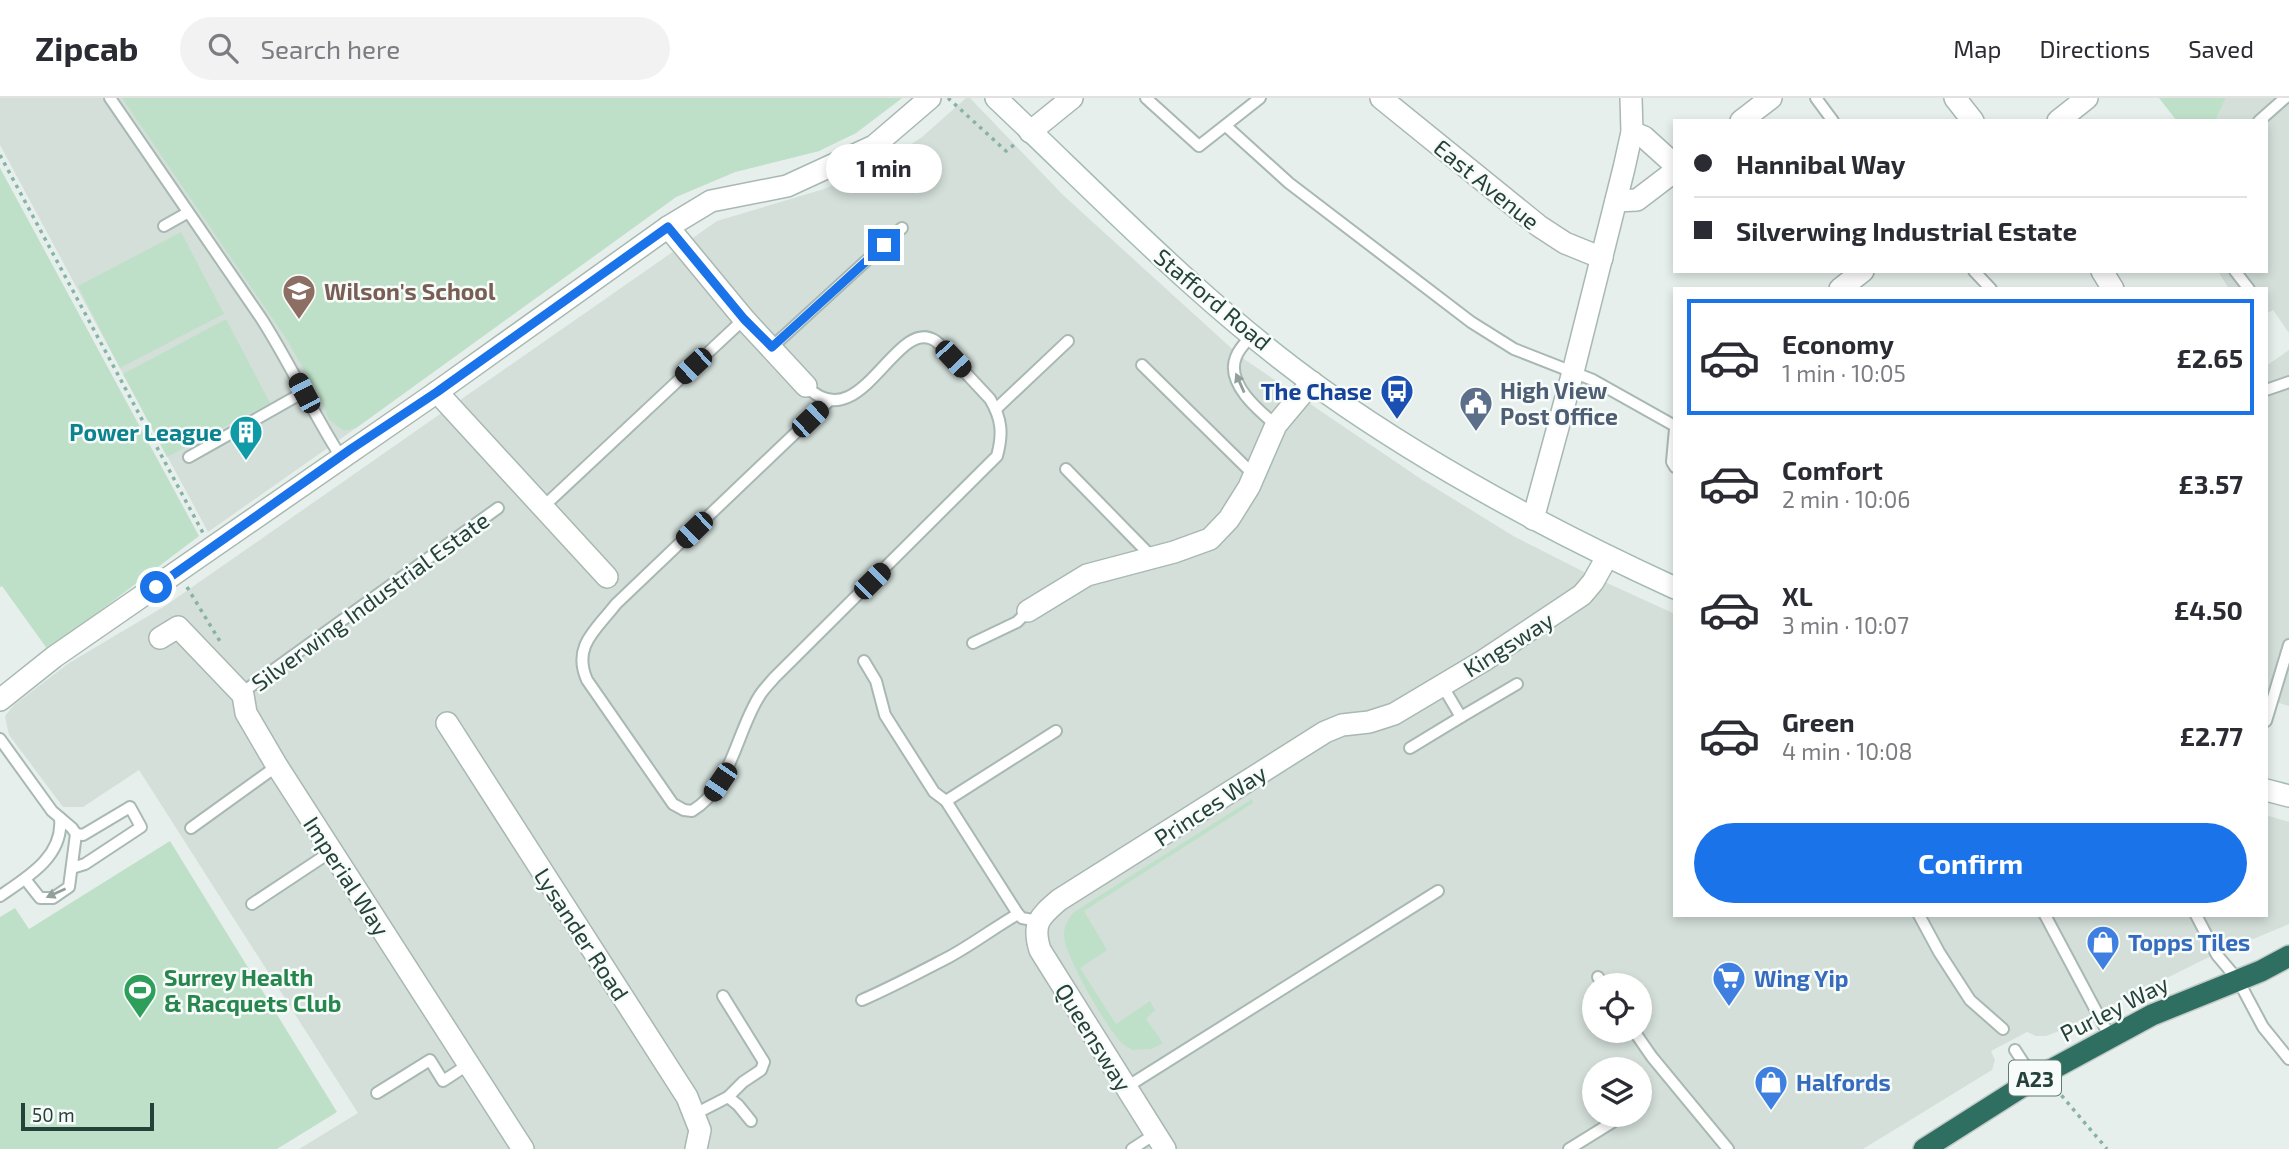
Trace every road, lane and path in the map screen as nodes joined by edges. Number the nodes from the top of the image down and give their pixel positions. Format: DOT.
graph roads {
  1 [pos="110,98"];
  2 [pos="930,98"];
  3 [pos="948,98"];
  4 [pos="996,98"];
  5 [pos="1072,98"];
  6 [pos="1146,98"];
  7 [pos="1260,98"];
  8 [pos="1381,98"];
  9 [pos="1631,98"];
  10 [pos="1771,98"];
  11 [pos="1816,98"];
  12 [pos="1955,98"];
  13 [pos="2087,98"];
  14 [pos="2285,98"];
  15 [pos="1744,119"];
  16 [pos="1832,119"];
  17 [pos="1971,119"];
  18 [pos="2061,119"];
  19 [pos="2261,119"];
  20 [pos="1226,126"];
  21 [pos="1030,132"];
  22 [pos="1632,132"];
  23 [pos="0,155"];
  24 [pos="1673,164"];
  25 [pos="1673,173"];
  26 [pos="1616,201"];
  27 [pos="187,213"];
  28 [pos="164,226"];
  29 [pos="668,227"];
  30 [pos="902,228"];
  31 [pos="1602,258"];
  32 [pos="1860,273"];
  33 [pos="1976,273"];
  34 [pos="2237,273"];
  35 [pos="1843,287"];
  36 [pos="1989,287"];
  37 [pos="2247,287"];
  38 [pos="744,319"];
  39 [pos="1253,334"];
  40 [pos="1068,341"];
  41 [pos="772,347"];
  42 [pos="1142,365"];
  43 [pos="1573,372"];
  44 [pos="1312,382"];
  45 [pos="2289,382"];
  46 [pos="806,386"];
  47 [pos="2268,389"];
  48 [pos="437,392"];
  49 [pos="304,393"];
  50 [pos="829,401"];
  51 [pos="996,409"];
  52 [pos="1276,425"];
  53 [pos="1673,426"];
  54 [pos="189,457"];
  55 [pos="341,457"];
  56 [pos="1066,469"];
  57 [pos="1254,475"];
  58 [pos="543,506"];
  59 [pos="498,508"];
  60 [pos="1533,519"];
  61 [pos="212,549"];
  62 [pos="1152,557"];
  63 [pos="1607,557"];
  64 [pos="177,573"];
  65 [pos="607,577"];
  66 [pos="1673,587"];
  67 [pos="1028,611"];
  68 [pos="160,638"];
  69 [pos="972,643"];
  70 [pos="2289,645"];
  71 [pos="226,651"];
  72 [pos="864,661"];
  73 [pos="1517,684"];
  74 [pos="1442,685"];
  75 [pos="243,695"];
  76 [pos="0,700"];
  77 [pos="1394,714"];
  78 [pos="2268,714"];
  79 [pos="1461,717"];
  80 [pos="447,723"];
  81 [pos="1056,731"];
  82 [pos="0,739"];
  83 [pos="1410,748"];
  84 [pos="277,766"];
  85 [pos="2268,791"];
  86 [pos="2289,796"];
  87 [pos="946,801"];
  88 [pos="60,818"];
  89 [pos="191,828"];
  90 [pos="76,834"];
  91 [pos="332,851"];
  92 [pos="72,868"];
  93 [pos="25,879"];
  94 [pos="1438,891"];
  95 [pos="0,896"];
  96 [pos="252,904"];
  97 [pos="1028,917"];
  98 [pos="1920,917"];
  99 [pos="2046,917"];
  100 [pos="2197,917"];
  101 [pos="2289,956"];
  102 [pos="2289,964"];
  103 [pos="2261,971"];
  104 [pos="2238,980"];
  105 [pos="723,996"];
  106 [pos="862,1000"];
  107 [pos="2003,1030"];
  108 [pos="2110,1037"];
  109 [pos="1642,1043"];
  110 [pos="2015,1050"];
  111 [pos="2289,1059"];
  112 [pos="469,1064"];
  113 [pos="2038,1076"];
  114 [pos="1125,1088"];
  115 [pos="377,1093"];
  116 [pos="728,1097"];
  117 [pos="695,1114"];
  118 [pos="751,1121"];
  119 [pos="1605,1127"];
  120 [pos="1160,1142"];
  121 [pos="523,1149"];
  122 [pos="696,1149"];
  123 [pos="1132,1149"];
  124 [pos="1569,1149"];
  125 [pos="1727,1149"];
  126 [pos="1924,1149"];
  127 [pos="2107,1149"];
  1 -- 27 [label="lane"];
  2 -- 29 [label="street"];
  3 -- 21 [label="path"];
  4 -- 21 [label="street, Stafford Road"];
  5 -- 21 [label="street"];
  6 -- 20 [label="lane"];
  7 -- 20 [label="lane"];
  8 -- 31 [label="street, East Avenue"];
  9 -- 22 [label="street"];
  10 -- 15 [label="street"];
  11 -- 16 [label="lane"];
  12 -- 17 [label="street"];
  13 -- 18 [label="street"];
  14 -- 19 [label="lane"];
  20 -- 43 [label="lane"];
  21 -- 39 [label="street, Stafford Road"];
  22 -- 24 [label="street"];
  22 -- 26 [label="street"];
  23 -- 61 [label="path"];
  25 -- 26 [label="street"];
  26 -- 31 [label="street"];
  27 -- 28 [label="lane"];
  27 -- 49 [label="lane"];
  29 -- 38 [label="street"];
  29 -- 48 [label="street"];
  30 -- 41 [label="lane"];
  31 -- 43 [label="street"];
  32 -- 35 [label="street"];
  33 -- 36 [label="lane"];
  34 -- 37 [label="lane"];
  38 -- 41 [label="street"];
  38 -- 58 [label="lane"];
  39 -- 44 [label="street, Stafford Road"];
  52 -- 39 [label="lane, one-way"];
  40 -- 51 [label="lane"];
  41 -- 46 [label="street"];
  42 -- 57 [label="lane"];
  43 -- 53 [label="lane"];
  43 -- 60 [label="street"];
  44 -- 52 [label="street"];
  44 -- 60 [label="street, Stafford Road"];
  45 -- 47 [label="lane"];
  46 -- 50 [label="lane"];
  48 -- 55 [label="street"];
  48 -- 58 [label="street"];
  49 -- 54 [label="lane"];
  49 -- 55 [label="lane"];
  50 -- 51 [label="lane"];
  50 -- 51 [label="lane"];
  52 -- 57 [label="street"];
  55 -- 61 [label="street"];
  56 -- 62 [label="lane"];
  57 -- 62 [label="street"];
  58 -- 65 [label="street"];
  59 -- 75 [label="lane, Silverwing Industrial Estate"];
  60 -- 63 [label="street, Stafford Road"];
  61 -- 64 [label="street"];
  62 -- 67 [label="street"];
  63 -- 66 [label="street, Stafford Road"];
  63 -- 74 [label="street, Kingsway"];
  64 -- 71 [label="path"];
  64 -- 76 [label="street"];
  67 -- 69 [label="lane"];
  68 -- 75 [label="street, Imperial Way"];
  70 -- 78 [label="lane"];
  72 -- 87 [label="lane"];
  73 -- 79 [label="lane"];
  74 -- 77 [label="street, Kingsway"];
  74 -- 79 [label="lane"];
  75 -- 84 [label="street, Imperial Way"];
  77 -- 97 [label="street, Princes Way"];
  79 -- 83 [label="lane"];
  80 -- 117 [label="street, Lysander Road"];
  81 -- 87 [label="lane"];
  82 -- 88 [label="lane"];
  84 -- 89 [label="lane"];
  84 -- 91 [label="street, Imperial Way"];
  85 -- 86 [label="street"];
  87 -- 97 [label="lane"];
  88 -- 90 [label="lane"];
  88 -- 93 [label="lane"];
  90 -- 92 [label="lane"];
  90 -- 92 [label="lane"];
  91 -- 96 [label="lane"];
  91 -- 112 [label="street, Imperial Way"];
  92 -- 93 [label="lane, one-way"];
  93 -- 95 [label="lane"];
  94 -- 114 [label="lane"];
  97 -- 106 [label="lane"];
  97 -- 114 [label="street, Queensway"];
  98 -- 107 [label="lane"];
  99 -- 108 [label="lane"];
  100 -- 104 [label="lane"];
  101 -- 103 [label="highway, Purley Way / A23"];
  102 -- 103 [label="highway, Purley Way / A23"];
  103 -- 104 [label="highway, Purley Way / A23"];
  104 -- 108 [label="highway, Purley Way / A23"];
  104 -- 111 [label="lane"];
  105 -- 116 [label="lane"];
  108 -- 113 [label="highway, Purley Way / A23"];
  109 -- 125 [label="lane"];
  110 -- 113 [label="lane"];
  112 -- 115 [label="lane"];
  112 -- 121 [label="street, Imperial Way"];
  113 -- 126 [label="highway, Purley Way / A23"];
  113 -- 127 [label="path"];
  114 -- 120 [label="street, Queensway"];
  116 -- 117 [label="lane"];
  116 -- 118 [label="lane"];
  117 -- 122 [label="street"];
  119 -- 124 [label="lane"];
  120 -- 123 [label="lane"];
}
